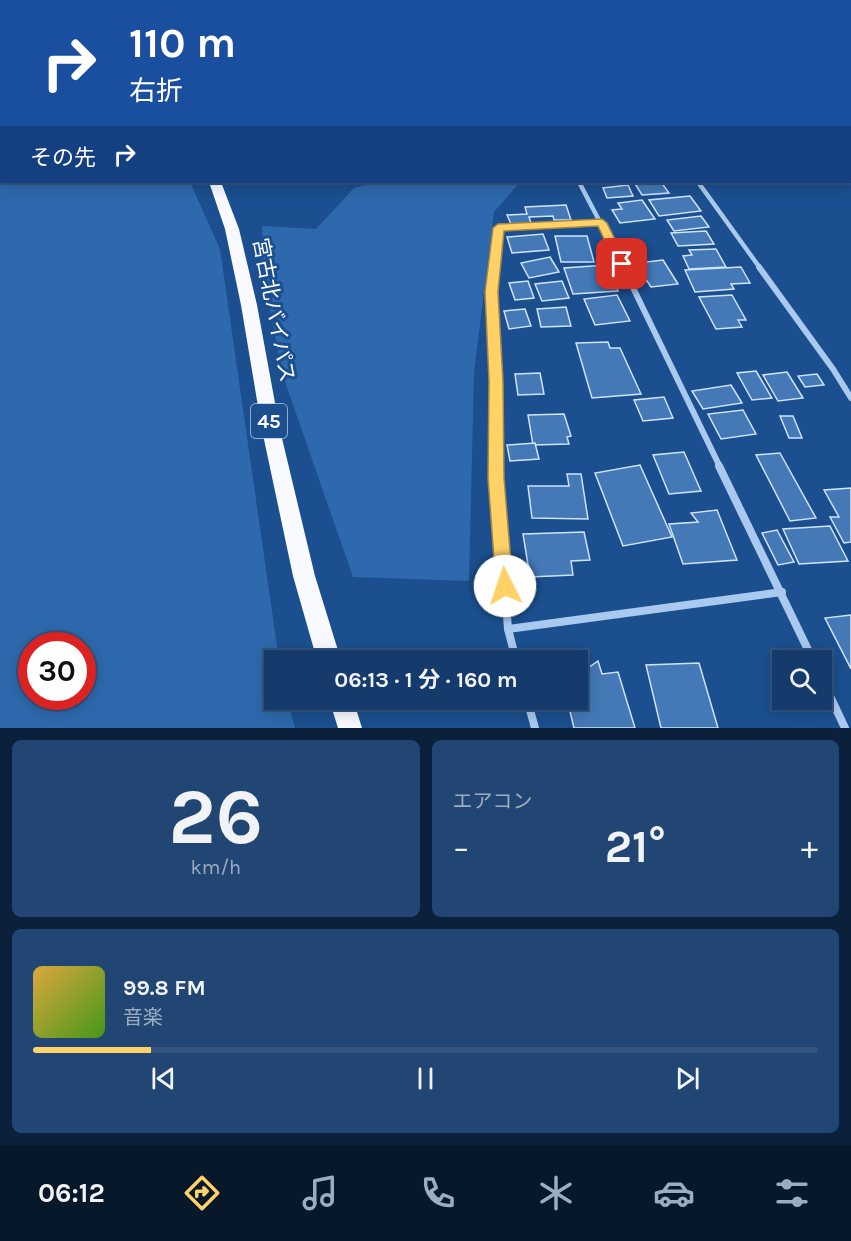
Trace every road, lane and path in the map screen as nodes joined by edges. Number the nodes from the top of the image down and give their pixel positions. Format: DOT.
graph roads {
  1 [pos="215,183"];
  2 [pos="580,183"];
  3 [pos="699,183"];
  4 [pos="602,223"];
  5 [pos="851,398"];
  6 [pos="782,592"];
  7 [pos="508,629"];
  8 [pos="326,650"];
  9 [pos="513,650"];
  10 [pos="808,650"];
  11 [pos="832,700"];
  12 [pos="344,710"];
  13 [pos="530,710"];
  14 [pos="350,728"];
  15 [pos="535,728"];
  16 [pos="845,728"];
  1 -- 8 [label="highway, 宮古北バイパス / 45"];
  2 -- 4 [label="street"];
  3 -- 5 [label="street"];
  4 -- 6 [label="street"];
  4 -- 7 [label="street"];
  6 -- 7 [label="street"];
  6 -- 10 [label="street"];
  7 -- 9 [label="street"];
  11 -- 16 [label="street"];
  12 -- 14 [label="highway"];
  13 -- 15 [label="street"];
}
